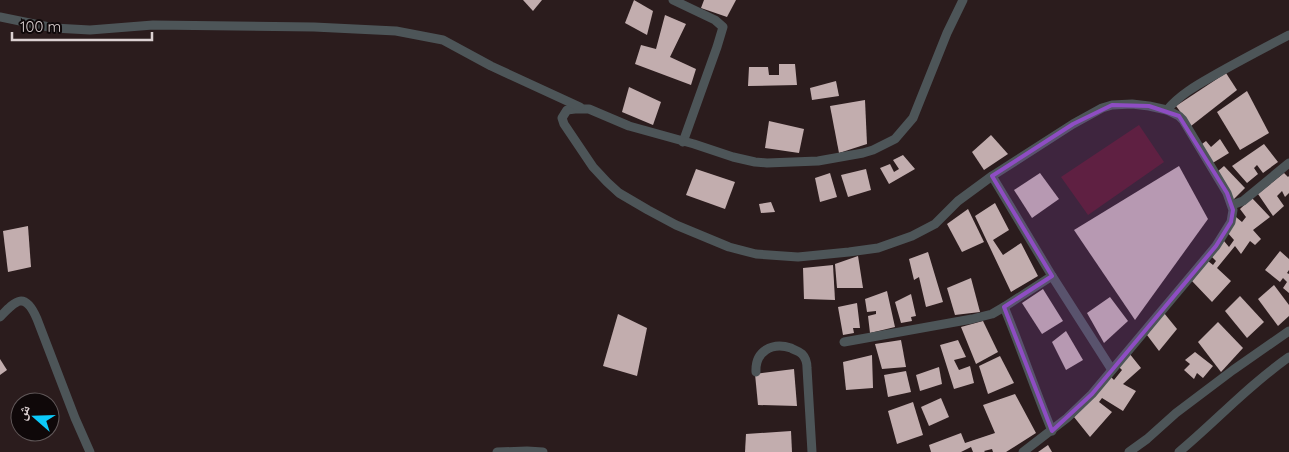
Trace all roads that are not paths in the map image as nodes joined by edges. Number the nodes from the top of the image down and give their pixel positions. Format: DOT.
graph roads {
  1 [pos="673,0"];
  2 [pos="963,0"];
  3 [pos="0,17"];
  4 [pos="1289,35"];
  5 [pos="583,109"];
  6 [pos="1167,110"];
  7 [pos="683,142"];
  8 [pos="1289,163"];
  9 [pos="992,176"];
  10 [pos="1232,205"];
  11 [pos="1052,276"];
  12 [pos="1004,307"];
  13 [pos="0,317"];
  14 [pos="1289,331"];
  15 [pos="844,342"];
  16 [pos="1289,357"];
  17 [pos="1112,370"];
  18 [pos="756,372"];
  19 [pos="1052,430"];
  20 [pos="90,452"];
  21 [pos="497,452"];
  22 [pos="543,452"];
  23 [pos="812,452"];
  24 [pos="1023,452"];
  25 [pos="1129,452"];
  26 [pos="1179,452"];
  1 -- 7 [label="street"];
  2 -- 7 [label="street"];
  3 -- 5 [label="street"];
  4 -- 6 [label="street"];
  5 -- 7 [label="street"];
  5 -- 9 [label="street"];
  6 -- 9 [label="street"];
  6 -- 10 [label="street"];
  8 -- 10 [label="street"];
  9 -- 11 [label="street"];
  10 -- 17 [label="street"];
  11 -- 12 [label="street"];
  11 -- 17 [label="street"];
  12 -- 15 [label="street"];
  12 -- 19 [label="street"];
  13 -- 20 [label="street"];
  14 -- 25 [label="street"];
  16 -- 26 [label="street"];
  17 -- 19 [label="street"];
  18 -- 23 [label="street"];
  19 -- 24 [label="street"];
  21 -- 22 [label="street"];
}
